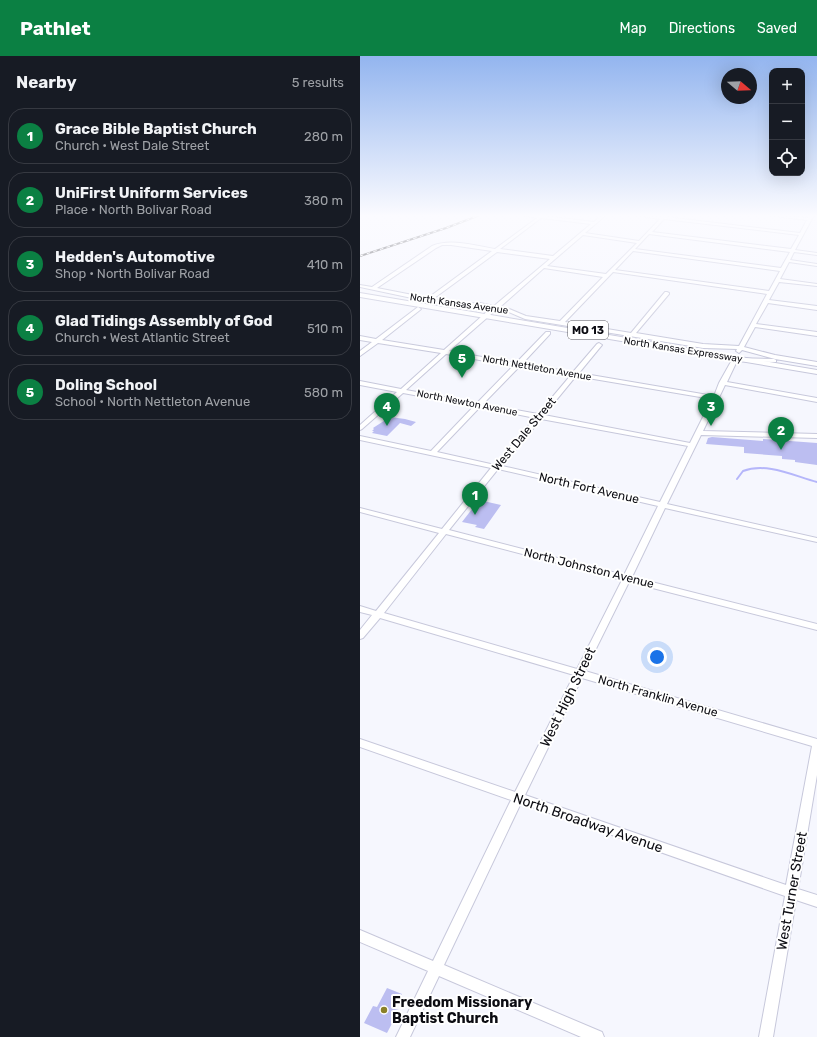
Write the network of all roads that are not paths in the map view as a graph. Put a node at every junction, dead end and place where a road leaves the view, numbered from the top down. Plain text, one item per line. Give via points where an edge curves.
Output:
1 (414, 261) edge
2 (482, 261) edge
3 (551, 261) edge
4 (621, 261) edge
5 (713, 261) edge
6 (788, 261) joint
7 (817, 265) edge
8 (544, 267) junction
9 (612, 270) junction
10 (783, 270) junction
11 (607, 276) junction
12 (778, 280) junction
13 (817, 285) edge
14 (360, 286) edge
15 (372, 289) junction
16 (360, 292) edge
17 (667, 293) dead end
18 (771, 293) junction
19 (360, 295) edge
20 (428, 301) junction
21 (767, 301) junction
22 (496, 307) junction
23 (817, 308) edge
24 (418, 309) dead end
25 (487, 316) junction
26 (561, 323) junction
27 (753, 325) junction
28 (548, 333) dead end
29 (633, 334) junction
30 (817, 334) edge
31 (360, 338) edge
32 (377, 341) junction
33 (599, 345) dead end
34 (741, 348) junction
35 (446, 352) junction
36 (360, 354) edge
37 (736, 357) junction
38 (817, 364) edge
39 (518, 365) junction
40 (817, 368) edge
41 (817, 372) edge
42 (574, 374) junction
43 (360, 383) edge
44 (722, 383) junction
45 (402, 391) junction
46 (715, 398) junction
47 (817, 400) edge
48 (479, 405) junction
49 (539, 416) junction
50 (360, 428) edge
51 (698, 433) junction
52 (817, 436) edge
53 (360, 438) edge
54 (692, 445) junction
55 (433, 453) junction
56 (496, 466) junction
57 (662, 504) junction
58 (360, 510) edge
59 (444, 532) junction
60 (817, 540) edge
61 (627, 578) junction
62 (360, 608) edge
63 (378, 614) junction
64 (817, 627) edge
65 (360, 636) edge
66 (580, 673) junction
67 (360, 743) edge
68 (817, 744) edge
69 (518, 798) junction
70 (791, 892) junction
71 (817, 901) edge
72 (360, 936) edge
73 (436, 969) junction
74 (403, 1037) edge
75 (597, 1037) edge
76 (766, 1037) edge

1 - 15 street
2 - 20 street
3 - 8 street
4 - 9 street
5 - 10 street
6 - 7 street
6 - 10 street, West High Street
8 - 11 street
8 - 22 street
9 - 11 street
9 - 18 street
10 - 12 street, West High Street
11 - 26 street
12 - 13 street
12 - 18 street, West High Street
14 - 15 street, North Kansas Avenue
15 - 20 street, North Kansas Avenue
16 - 25 main road, North Kansas Expressway / MO 13
17 - 29 street
18 - 21 street, West High Street
19 - 25 main road, North Kansas Expressway / MO 13
20 - 22 street, North Kansas Avenue via 459,306
21 - 23 street
21 - 27 street, West High Street
22 - 25 street
22 - 26 street, North Kansas Avenue via 525,317
24 - 32 street
25 - 35 street
25 - 37 main road, North Kansas Expressway / MO 13
25 - 37 main road, North Kansas Expressway / MO 13 via 699,353
26 - 29 street, North Kansas Avenue
27 - 30 street
27 - 34 street, West High Street
28 - 39 street
29 - 34 street, North Kansas Avenue via 703,346
31 - 32 street, North Nettleton Avenue
32 - 35 street, North Nettleton Avenue
32 - 36 street
33 - 42 street, West Dale Street
34 - 37 street, West High Street
34 - 38 street, North Kansas Avenue
35 - 39 street, North Nettleton Avenue
35 - 45 street
37 - 40 main road, North Kansas Expressway / MO 13
37 - 41 main road, North Kansas Expressway / MO 13
37 - 44 street, West High Street
39 - 42 street, North Nettleton Avenue
39 - 48 street
42 - 46 street, North Nettleton Avenue
42 - 49 street, West Dale Street
43 - 45 street, North Newton Avenue
44 - 46 street, West High Street
44 - 47 street
45 - 48 street, North Newton Avenue
45 - 50 street
46 - 51 street, West High Street
48 - 49 street, North Newton Avenue
48 - 55 street
49 - 54 street, North Newton Avenue
49 - 56 street, West Dale Street
51 - 52 street
51 - 54 street, West High Street
53 - 55 street, North Fort Avenue
54 - 57 street, West High Street
55 - 56 street, North Fort Avenue
56 - 57 street, North Fort Avenue
56 - 59 street, West Dale Street
57 - 60 street, North Fort Avenue
57 - 61 street, West High Street
58 - 59 street, North Johnston Avenue
59 - 61 street, North Johnston Avenue
59 - 63 street, West Dale Street
61 - 64 street, North Johnston Avenue
61 - 66 street, West High Street
62 - 63 street, North Franklin Avenue
63 - 65 street, West Dale Street
63 - 66 street, North Franklin Avenue
66 - 68 street, North Franklin Avenue
66 - 69 street, West High Street
67 - 69 street, North Broadway Avenue
68 - 70 street, West Turner Street
69 - 70 street, North Broadway Avenue
69 - 73 street, West High Street
70 - 71 street, North Broadway Avenue
70 - 76 street, West Turner Street
72 - 73 street
73 - 74 street, West High Street
73 - 75 street

